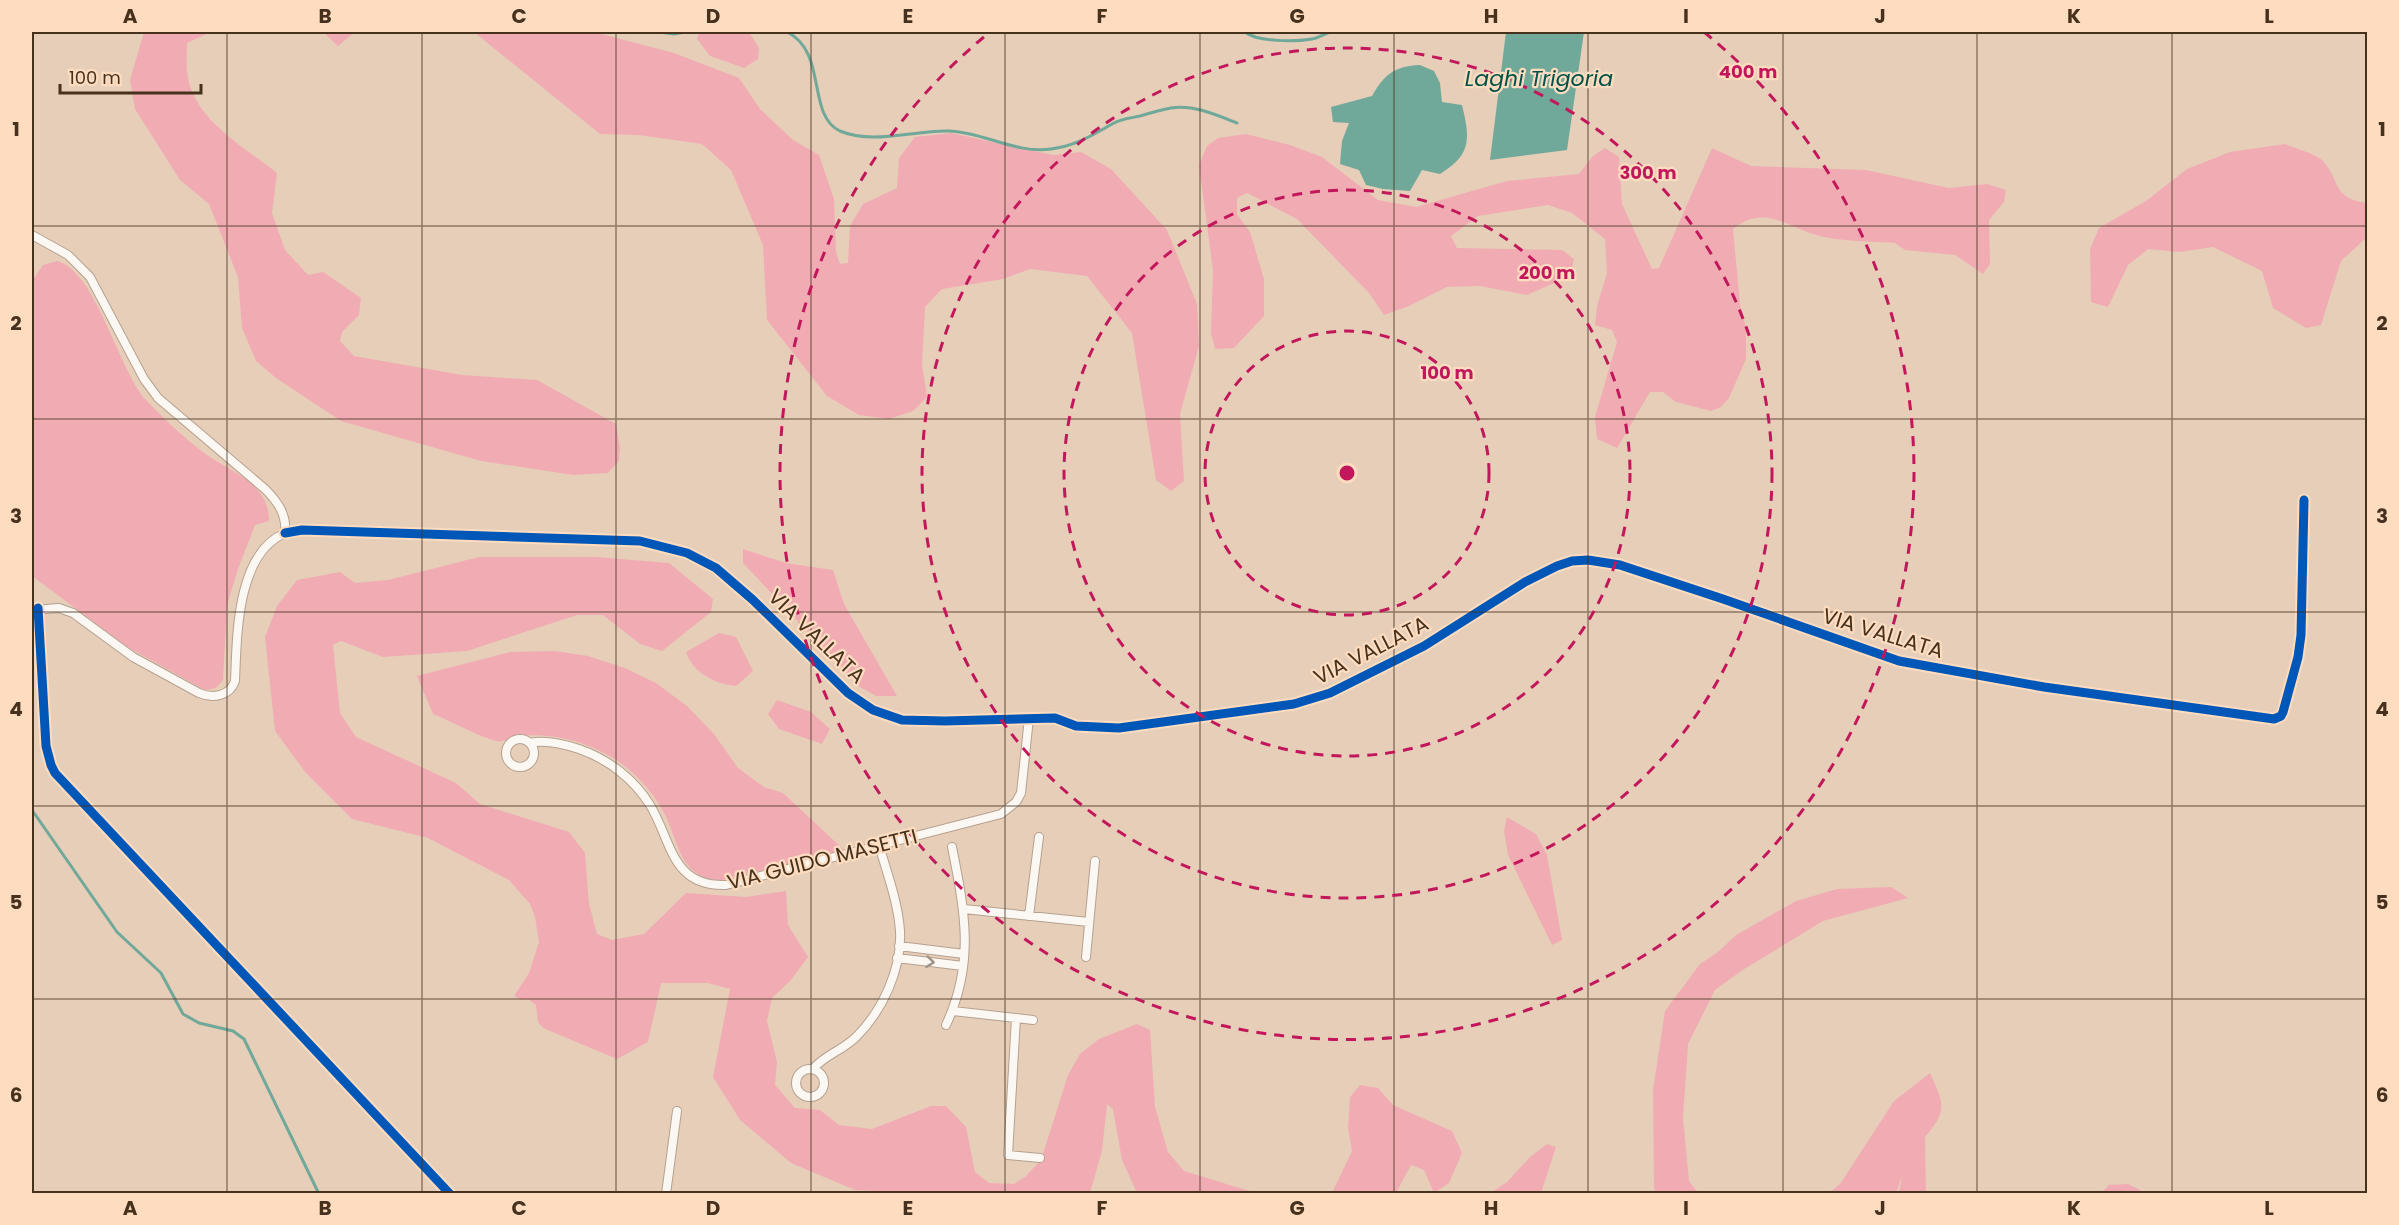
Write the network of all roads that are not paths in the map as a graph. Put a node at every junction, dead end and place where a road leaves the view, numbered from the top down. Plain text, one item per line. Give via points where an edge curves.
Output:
1 (32, 235) edge
2 (2304, 500) dead end
3 (285, 533) junction
4 (35, 609) edge
5 (1029, 718) junction
6 (530, 743) dead end
7 (1039, 837) dead end
8 (879, 845) junction
9 (952, 847) dead end
10 (1095, 861) dead end
11 (964, 909) junction
12 (1029, 916) junction
13 (1089, 922) junction
14 (899, 946) junction
15 (964, 954) junction
16 (1086, 957) dead end
17 (897, 958) junction
18 (963, 966) junction
19 (953, 1011) junction
20 (1016, 1018) junction
21 (1033, 1020) dead end
22 (946, 1025) dead end
23 (813, 1069) dead end
24 (677, 1111) dead end
25 (1040, 1158) dead end
26 (450, 1194) edge
27 (666, 1194) edge

1 - 3 street via 68,255 83,269 153,393 265,489 283,513
2 - 5 street, VIA VALLATA via 2300,646 2284,709 2276,719 2044,687 1899,661 1651,575 1588,560 1557,566 1424,646 1339,689 1304,702 1119,728
3 - 4 street via 265,548 250,576 239,611 234,684 221,695 202,695 133,657 70,611
3 - 5 street, VIA VALLATA via 302,530 640,541 666,546 716,568 848,693 873,710 902,720
4 - 26 street via 46,746 58,777
5 - 8 street, VIA GUIDO MASETTI via 1021,793 1009,809
6 - 8 street, VIA GUIDO MASETTI via 578,749 622,773 649,804 677,863 690,876 705,883 733,884
7 - 12 street
8 - 14 street via 898,919
9 - 11 street
10 - 13 street
11 - 12 street
11 - 15 street
12 - 13 street
13 - 16 street
14 - 15 street
14 - 17 street
15 - 18 street
17 -> 18 street
17 - 23 street via 885,994 865,1028
18 - 19 street
19 - 20 street
19 - 22 street
20 - 21 street
20 - 25 street via 1008,1155
24 - 27 street

